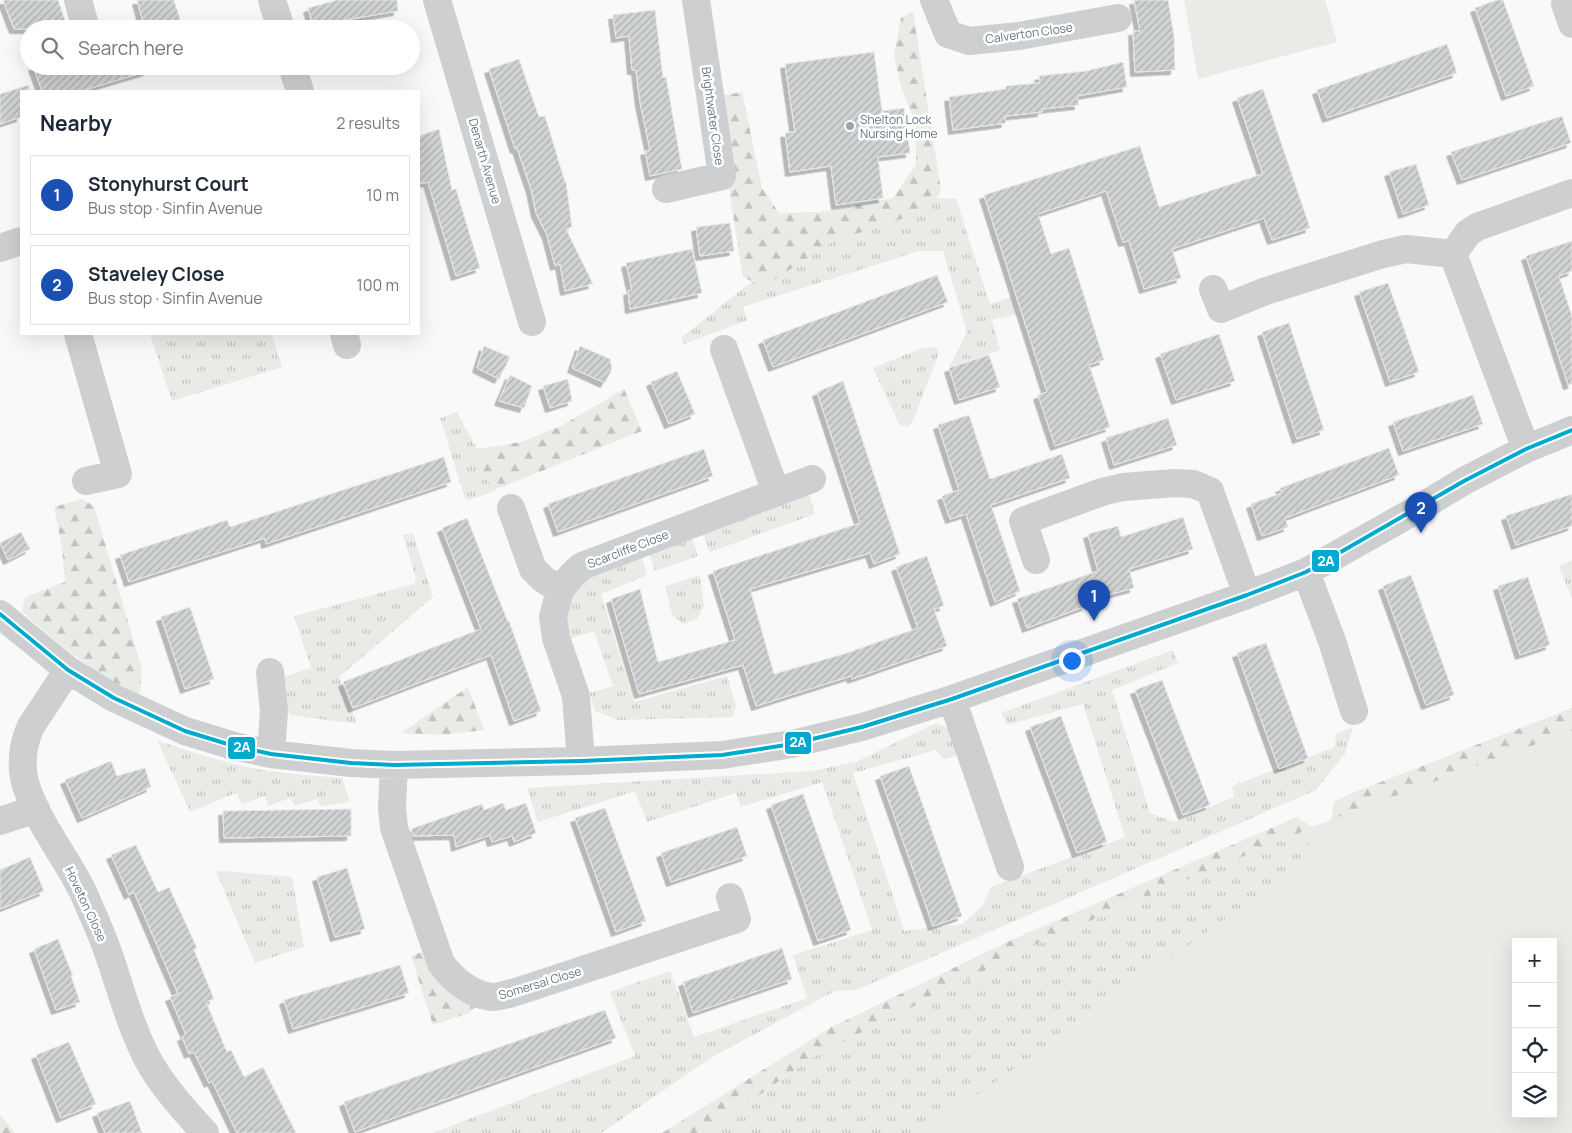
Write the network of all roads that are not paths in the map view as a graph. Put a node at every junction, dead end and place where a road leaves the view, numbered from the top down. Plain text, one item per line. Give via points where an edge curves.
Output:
1 (78, 0) edge
2 (272, 0) edge
3 (437, 0) edge
4 (696, 0) edge
5 (934, 0) edge
6 (1118, 18) dead end
7 (84, 20) edge
8 (278, 20) edge
9 (295, 75) edge
10 (300, 90) edge
11 (666, 189) dead end
12 (1572, 193) edge
13 (20, 241) edge
14 (0, 248) edge
15 (1453, 254) junction
16 (1214, 289) dead end
17 (532, 322) dead end
18 (78, 335) edge
19 (724, 349) dead end
20 (1572, 430) edge
21 (1526, 449) junction
22 (812, 480) dead end
23 (86, 481) dead end
24 (776, 492) junction
25 (511, 508) dead end
26 (1036, 560) dead end
27 (1306, 572) junction
28 (560, 590) junction
29 (1247, 595) junction
30 (0, 614) edge
31 (68, 670) junction
32 (270, 672) dead end
33 (952, 699) junction
34 (1354, 711) dead end
35 (270, 754) junction
36 (581, 761) junction
37 (394, 765) junction
38 (36, 810) junction
39 (0, 821) edge
40 (1010, 867) dead end
41 (730, 897) dead end
42 (205, 1133) edge

1 - 7 street
2 - 8 street
3 - 17 street, Denarth Avenue
4 - 11 street, Brightwater Close via 722,176
5 - 6 street, Calverton Close via 948,34 970,41 1019,36
9 - 10 street
12 - 15 street via 1477,227 1468,233
13 - 14 street
15 - 16 street via 1406,249 1383,254 1221,308
15 - 21 street
18 - 23 street via 118,474
19 - 24 street
20 - 21 street
21 - 27 street
22 - 24 street, Scarcliffe Close
24 - 28 street, Scarcliffe Close via 582,566
25 - 28 street via 530,563 543,579
26 - 29 street via 1023,521 1123,487 1193,484 1210,491
27 - 29 street
27 - 34 street
28 - 36 street, Scarcliffe Close via 553,617 556,638 576,696
29 - 33 street
30 - 31 street
31 - 35 street via 114,698 185,731
31 - 38 street, Hoveton Close via 31,726 24,745 24,776
32 - 35 street via 274,711
33 - 36 street via 829,737 792,744 722,754
33 - 40 street
35 - 37 street
36 - 37 street
37 - 41 street, Somersal Close via 394,828 441,963 455,980 479,993 492,997 519,991 737,918
38 - 39 street
38 - 42 street, Hoveton Close via 96,921 124,1004 147,1057

